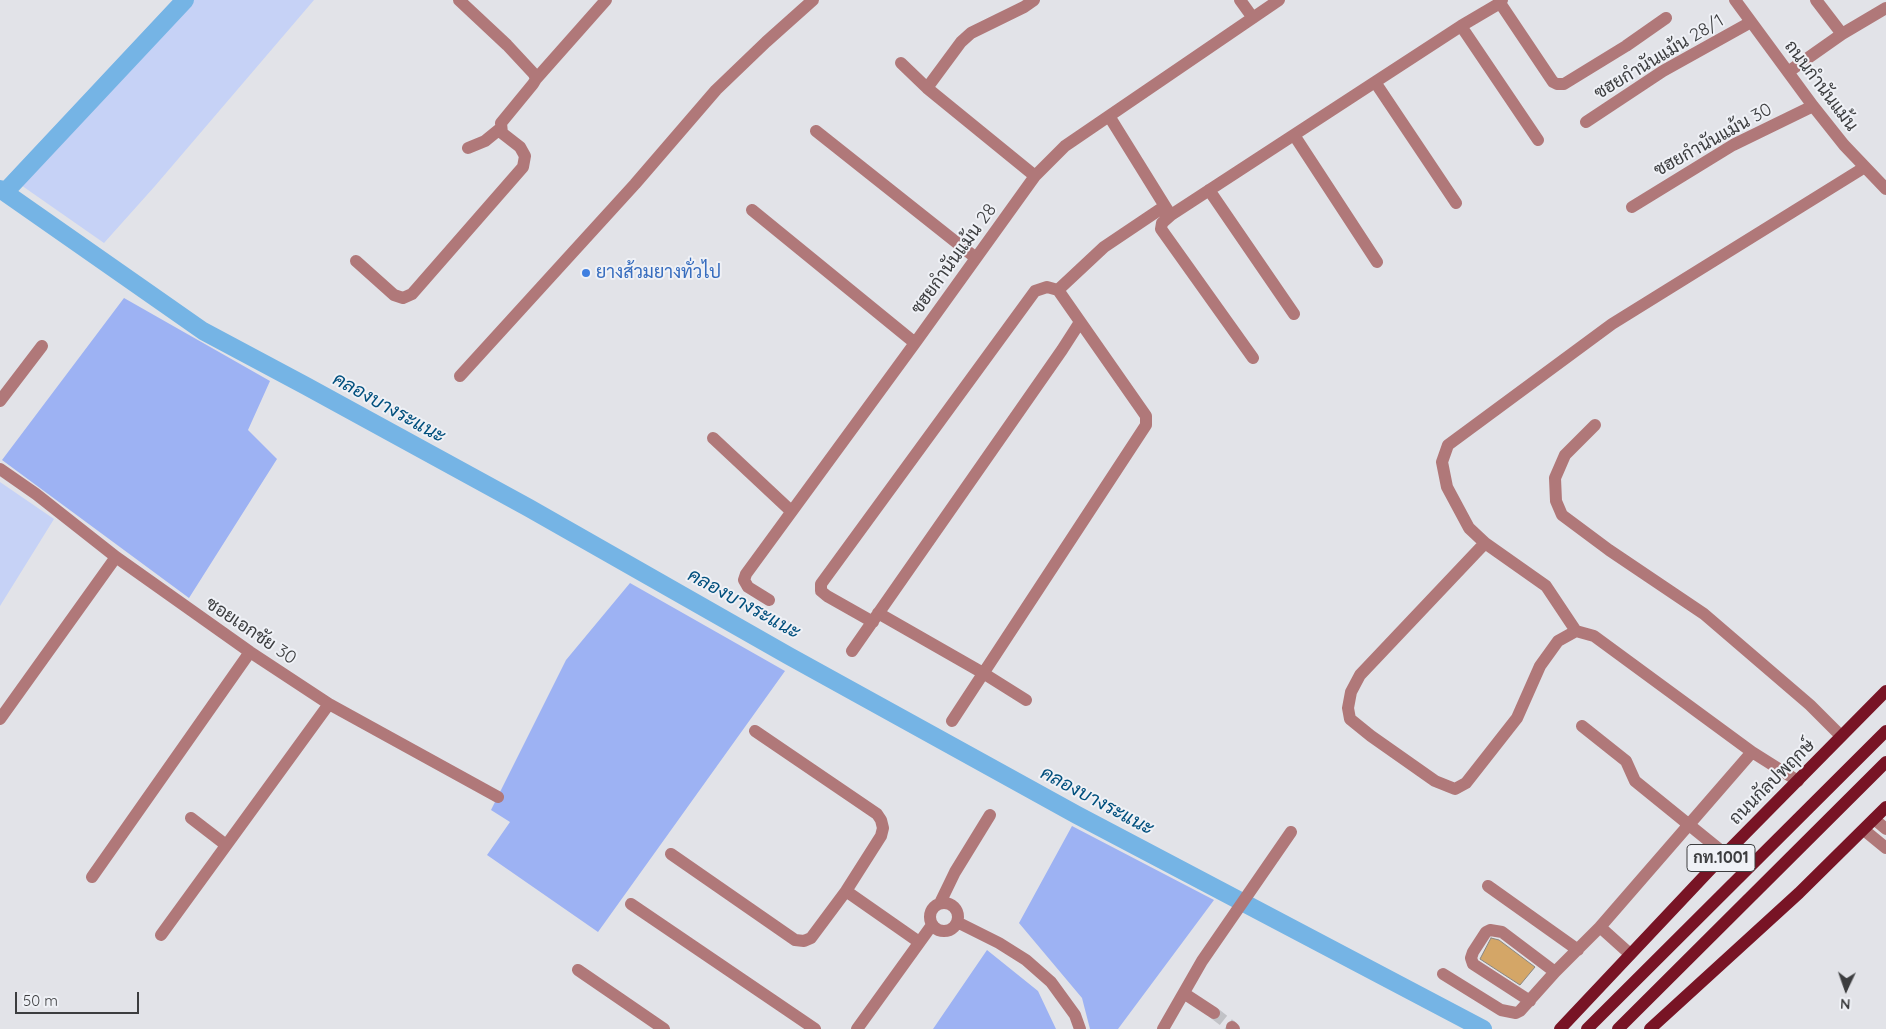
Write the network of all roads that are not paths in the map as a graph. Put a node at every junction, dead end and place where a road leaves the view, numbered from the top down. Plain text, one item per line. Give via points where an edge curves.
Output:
1 (459, 0) edge
2 (606, 0) edge
3 (813, 0) edge
4 (1240, 0) edge
5 (1280, 0) edge
6 (1735, 0) edge
7 (1816, 0) edge
8 (1026, 2) edge
9 (1501, 2) edge
10 (1886, 8) edge
11 (1253, 18) junction
12 (1666, 18) dead end
13 (1750, 22) junction
14 (1461, 26) junction
15 (1842, 34) junction
16 (901, 63) dead end
17 (1788, 72) junction
18 (536, 79) junction
19 (1375, 82) junction
20 (928, 88) junction
21 (1813, 106) junction
22 (1109, 116) junction
23 (1586, 122) dead end
24 (500, 128) junction
25 (816, 131) dead end
26 (1294, 135) junction
27 (1538, 140) dead end
28 (468, 148) dead end
29 (1866, 167) junction
30 (1035, 176) junction
31 (1886, 189) edge
32 (1209, 190) junction
33 (1456, 203) dead end
34 (1632, 207) dead end
35 (752, 210) dead end
36 (1168, 211) junction
37 (976, 258) junction
38 (356, 262) dead end
39 (1377, 262) dead end
40 (1058, 290) junction
41 (1294, 314) dead end
42 (1080, 322) junction
43 (915, 344) junction
44 (42, 346) dead end
45 (1253, 358) dead end
46 (460, 376) dead end
47 (0, 401) edge
48 (1595, 425) dead end
49 (713, 438) dead end
50 (0, 469) edge
51 (791, 510) junction
52 (1485, 543) junction
53 (116, 557) junction
54 (769, 600) dead end
55 (876, 617) junction
56 (1576, 631) junction
57 (852, 651) dead end
58 (250, 652) junction
59 (983, 673) junction
60 (1886, 691) edge
61 (1026, 700) dead end
62 (329, 704) junction
63 (0, 719) edge
64 (952, 721) dead end
65 (1582, 726) dead end
66 (755, 730) dead end
67 (1886, 731) edge
68 (1842, 736) junction
69 (1752, 752) junction
70 (1886, 762) edge
71 (1798, 781) junction
72 (498, 797) dead end
73 (1886, 807) edge
74 (990, 815) dead end
75 (191, 818) dead end
76 (1874, 819) junction
77 (1688, 824) junction
78 (1886, 829) edge
79 (1864, 830) junction
80 (1291, 832) dead end
81 (226, 845) junction
82 (1886, 848) edge
83 (671, 854) dead end
84 (1725, 854) junction
85 (92, 877) dead end
86 (1488, 886) dead end
87 (846, 892) junction
88 (940, 903) junction
89 (631, 904) dead end
90 (957, 922) junction
91 (932, 925) junction
92 (1600, 928) junction
93 (161, 935) dead end
94 (919, 942) junction
95 (1578, 950) junction
96 (1630, 954) junction
97 (578, 970) dead end
98 (1555, 972) junction
99 (1443, 974) dead end
100 (1185, 994) junction
101 (1530, 1001) junction
102 (1214, 1013) tunnel mouth
103 (1166, 1028) edge
104 (664, 1029) edge
105 (815, 1029) edge
106 (857, 1029) edge
107 (1080, 1029) edge
108 (1560, 1029) edge
109 (1587, 1029) edge
110 (1618, 1029) edge
111 (1650, 1029) edge

1 - 18 street via 507,45
2 - 18 street
3 - 46 street via 716,90
4 - 11 street
5 - 11 street, ซฮยกำนันแม้น 28
6 - 13 street, ถนนกำนันแม้น
7 - 15 street
8 - 20 street via 971,33
9 - 12 street via 1557,84 1564,84
9 - 14 street
10 - 15 street
11 - 22 street, ซฮยกำนันแม้น 28
13 - 17 street, ถนนกำนันแม้น
13 - 23 street, ซฮยกำนันแม้น 28/1 via 1663,71
14 - 19 street
14 - 27 street
15 - 17 street
16 - 20 street
17 - 21 street, ถนนกำนันแม้น
18 - 24 street
19 - 26 street
19 - 33 street
20 - 30 street
21 - 29 street, ถนนกำนันแม้น
21 - 34 street, ซฮยกำนันแม้น 30 via 1733,145
22 - 30 street, ซฮยกำนันแม้น 28 via 1065,146
22 - 36 street
24 - 28 street via 486,140
24 - 38 street via 520,147 525,156 523,167 412,294 403,298 394,295
25 - 37 street
26 - 32 street
26 - 39 street
29 - 31 street, ถนนกำนันแม้น
29 - 52 street via 1612,324 1448,445 1442,462 1447,486 1469,528
30 - 37 street, ซฮยกำนันแม้น 28
32 - 36 street
32 - 41 street
35 - 43 street
36 - 40 street via 1104,247
36 - 45 street via 1161,229
37 - 43 street, ซฮยกำนันแม้น 28
40 - 42 street
40 - 55 street via 1047,287 1035,291 821,584 821,591 827,596
42 - 55 street
42 - 59 street via 1146,416 1146,425
43 - 51 street, ซฮยกำนันแม้น 28
44 - 47 street
48 - 68 street via 1564,455 1555,478 1556,501 1562,515 1704,614
49 - 51 street
50 - 53 street, ซอยเอกชัย 30
51 - 54 street, ซฮยกำนันแม้น 28 via 744,580 748,587
52 - 56 street via 1546,586
52 - 56 street via 1360,675 1351,692 1350,719 1434,781 1455,789 1466,783 1517,718 1540,666 1558,641
53 - 58 street, ซอยเอกชัย 30
53 - 63 street
55 - 57 street
55 - 59 street
56 - 69 street via 1594,636
58 - 62 street, ซอยเอกชัย 30
58 - 85 street
59 - 61 street
59 - 64 street
60 - 68 main road, ถนนกัลปพฤกษ์ / กท.1001
62 - 72 street, ซอยเอกชัย 30
62 - 81 street
65 - 77 street via 1626,761 1635,781
66 - 87 street via 877,814 881,820 881,836
67 - 109 main road, กท.1001
68 - 71 main road, ถนนกัลปพฤกษ์ / กท.1001
69 - 71 street
69 - 77 street
70 - 110 main road, กท.1001
71 - 84 main road, ถนนกัลปพฤกษ์ / กท.1001
73 - 76 main road
74 - 88 street
75 - 81 street
76 - 78 street
76 - 79 main road
77 - 84 street
77 - 92 street
79 - 82 street
79 - 111 main road
80 - 100 street via 1202,961
81 - 93 street
83 - 87 street via 795,940 811,938
84 - 96 main road, ถนนกัลปพฤกษ์ / กท.1001
86 - 95 street
87 - 94 street
88 - 90 street via 953,906
88 - 91 street via 930,912
89 - 105 street
90 - 91 street via 947,930 939,930
90 - 107 street via 999,943 1032,965 1051,982
91 - 94 street
92 - 95 street
92 - 96 street
94 - 106 street
95 - 98 street
96 - 108 main road, ถนนกัลปพฤกษ์ / กท.1001
97 - 104 street
98 - 101 street
98 - 101 street via 1502,932 1486,932 1472,952 1473,964
99 - 101 street via 1501,1010 1516,1013
100 - 102 street
100 - 103 street

